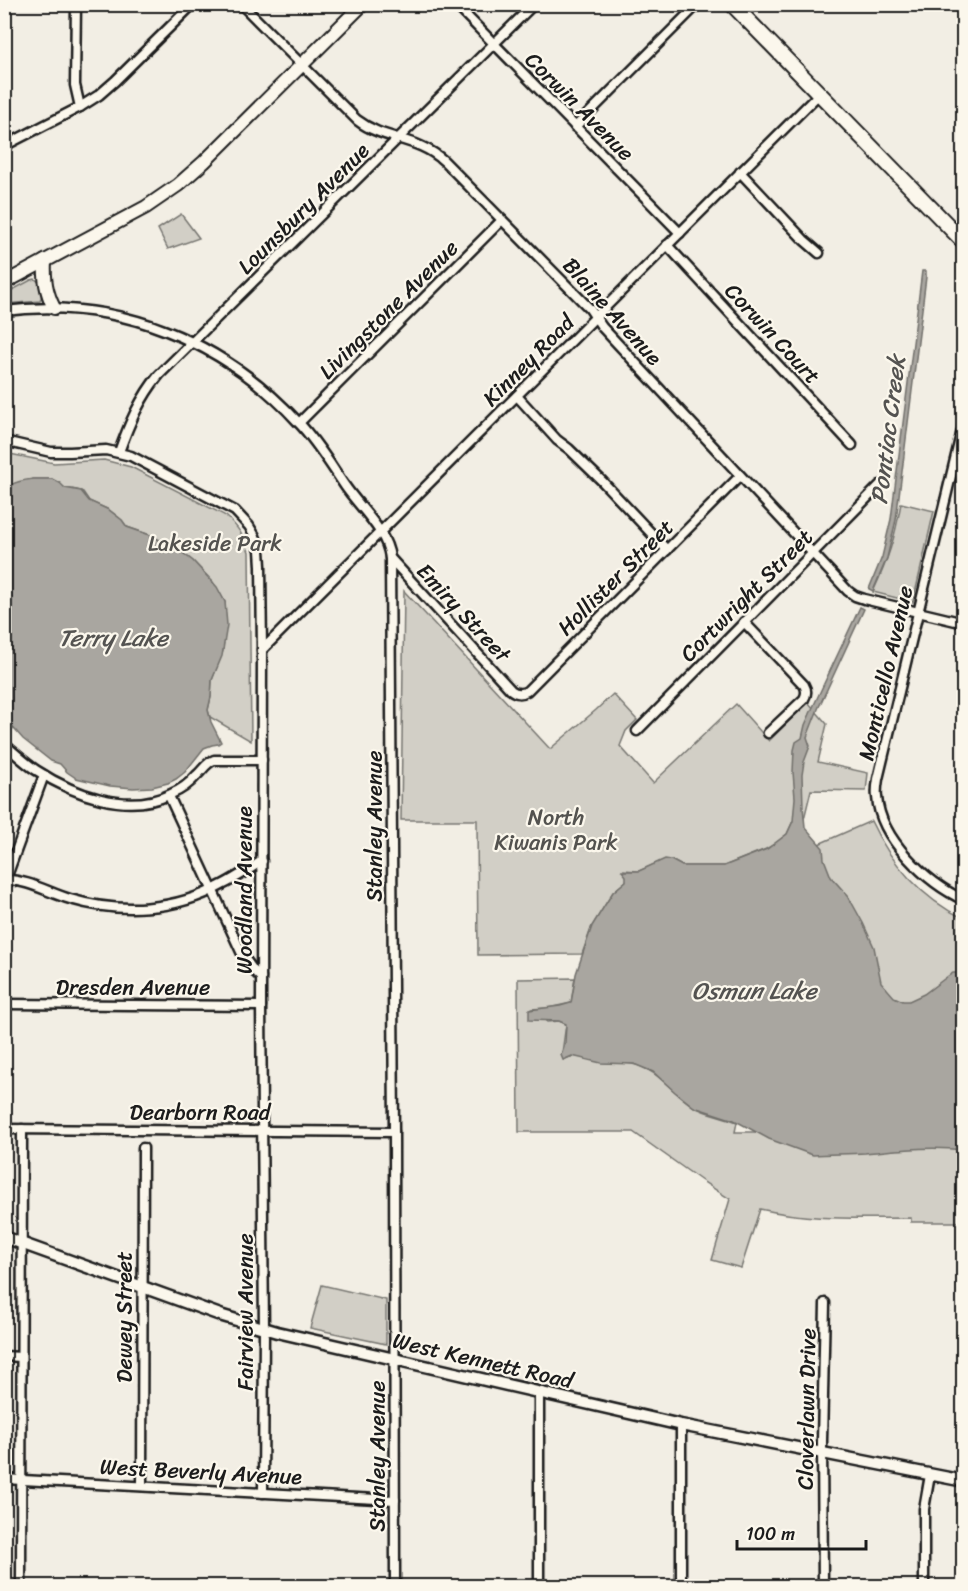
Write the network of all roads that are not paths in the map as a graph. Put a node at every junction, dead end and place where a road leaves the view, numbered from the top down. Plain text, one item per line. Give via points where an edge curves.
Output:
1 (76, 4) edge
2 (193, 4) edge
3 (241, 4) edge
4 (363, 4) edge
5 (454, 4) edge
6 (534, 4) edge
7 (698, 4) edge
8 (732, 4) edge
9 (494, 44) junction
10 (302, 65) junction
11 (819, 94) junction
12 (80, 107) junction
13 (575, 127) junction
14 (399, 138) junction
15 (4, 146) edge
16 (740, 172) junction
17 (502, 220) junction
18 (680, 233) junction
19 (963, 242) edge
20 (667, 245) junction
21 (819, 253) dead end
22 (45, 261) junction
23 (4, 283) edge
24 (54, 308) junction
25 (4, 311) edge
26 (595, 317) junction
27 (192, 342) junction
28 (517, 396) junction
29 (963, 422) edge
30 (299, 423) junction
31 (4, 441) edge
32 (852, 445) dead end
33 (119, 452) junction
34 (740, 476) junction
35 (880, 485) dead end
36 (380, 532) junction
37 (667, 550) junction
38 (813, 554) junction
39 (390, 558) junction
40 (918, 612) junction
41 (744, 622) junction
42 (963, 623) edge
43 (262, 650) junction
44 (511, 690) joint
45 (637, 730) dead end
46 (768, 734) dead end
47 (4, 744) edge
48 (262, 760) junction
49 (44, 775) junction
50 (169, 795) junction
51 (262, 861) junction
52 (5, 881) edge
53 (213, 890) junction
54 (963, 900) edge
55 (261, 978) junction
56 (4, 1004) edge
57 (261, 1006) junction
58 (4, 1129) edge
59 (22, 1129) junction
60 (262, 1130) junction
61 (394, 1131) junction
62 (143, 1148) dead end
63 (4, 1237) edge
64 (22, 1243) junction
65 (142, 1287) junction
66 (825, 1303) dead end
67 (264, 1329) junction
68 (4, 1356) edge
69 (21, 1357) junction
70 (395, 1360) junction
71 (539, 1393) junction
72 (681, 1425) junction
73 (822, 1453) junction
74 (930, 1475) junction
75 (4, 1479) edge
76 (21, 1480) junction
77 (963, 1481) edge
78 (142, 1486) junction
79 (263, 1493) junction
80 (395, 1500) junction
81 (21, 1587) edge
82 (395, 1587) edge
83 (539, 1587) edge
84 (681, 1587) edge
85 (823, 1587) edge
86 (924, 1587) edge

1 - 12 street via 75,85
2 - 12 street via 107,88
3 - 10 street, Blaine Avenue
4 - 10 main road
5 - 9 street, Corwin Avenue
6 - 9 street, Lounsbury Avenue
7 - 13 street
8 - 11 main road
9 - 13 street, Corwin Avenue
9 - 14 street, Lounsbury Avenue
10 - 14 street, Blaine Avenue via 357,120 375,131
10 - 22 main road via 178,185
11 - 16 street, Kinney Road
11 - 19 main road
12 - 15 street
13 - 18 street, Corwin Avenue
14 - 17 street, Blaine Avenue via 440,157
14 - 27 street, Lounsbury Avenue
16 - 18 street, Kinney Road
16 - 21 street
17 - 26 street, Blaine Avenue
17 - 30 street, Livingstone Avenue
18 - 20 street, Kinney Road
20 - 26 street, Kinney Road
20 - 32 street, Corwin Court
22 - 23 main road
22 - 24 main road via 45,287
24 - 25 street, Stanley Avenue
24 - 27 street, Stanley Avenue via 124,318
26 - 28 street, Kinney Road
26 - 34 street, Blaine Avenue
27 - 30 street, Stanley Avenue via 249,377
27 - 33 street, Lounsbury Avenue via 144,395
28 - 36 street, Kinney Road
28 - 37 street
29 - 40 street, Monticello Avenue
30 - 36 street, Stanley Avenue
31 - 33 street, Woodland Avenue via 57,452
33 - 43 street, Woodland Avenue via 227,506 249,526 261,555
34 - 37 street, Hollister Street
34 - 38 street, Blaine Avenue
35 - 38 street, Cortwright Street
36 - 39 street, Stanley Avenue
36 - 43 street, Kinney Road
37 - 44 street, Hollister Street via 527,691
38 - 40 street, Blaine Avenue via 855,596
38 - 41 street, Cortwright Street
39 - 44 street, Emiry Street
39 - 61 street, Stanley Avenue
40 - 42 street, Blaine Avenue
40 - 54 street, Monticello Avenue via 878,779 877,799 884,822 912,863
41 - 45 street, Cortwright Street
41 - 46 street via 807,692
43 - 48 street, Woodland Avenue
47 - 49 street
48 - 50 street via 214,760
48 - 51 street, Woodland Avenue
49 - 50 street via 83,793 116,802 140,803
49 - 52 street
50 - 53 street
51 - 53 street
51 - 55 street, Woodland Avenue
52 - 53 street via 16,879 86,903 125,909 170,905
53 - 55 street via 243,956
55 - 57 street, Woodland Avenue
56 - 57 street, Dresden Avenue
57 - 60 street, Woodland Avenue
58 - 59 street, Dearborn Road
59 - 60 street, Dearborn Road
59 - 64 street
60 - 61 street, Dearborn Road
60 - 67 street, Fairview Avenue
61 - 70 street, Stanley Avenue
62 - 65 street, Dewey Street
63 - 64 street, West Kennett Road
64 - 65 street, West Kennett Road
64 - 69 street
65 - 67 street, West Kennett Road
65 - 78 street, Dewey Street
66 - 73 street, Cloverlawn Drive
67 - 70 street, West Kennett Road
67 - 79 street, Fairview Avenue
68 - 69 street
69 - 76 street
70 - 71 street, West Kennett Road
70 - 80 street, Stanley Avenue
71 - 72 street, West Kennett Road
71 - 83 street
72 - 73 street, West Kennett Road
72 - 84 street
73 - 74 street, West Kennett Road
73 - 85 street, Cloverlawn Drive
74 - 77 street, West Kennett Road
74 - 86 street via 924,1509
75 - 76 street, West Beverly Avenue
76 - 78 street, West Beverly Avenue
76 - 81 street
78 - 79 street, West Beverly Avenue
79 - 80 street, West Beverly Avenue
80 - 82 street, Stanley Avenue

